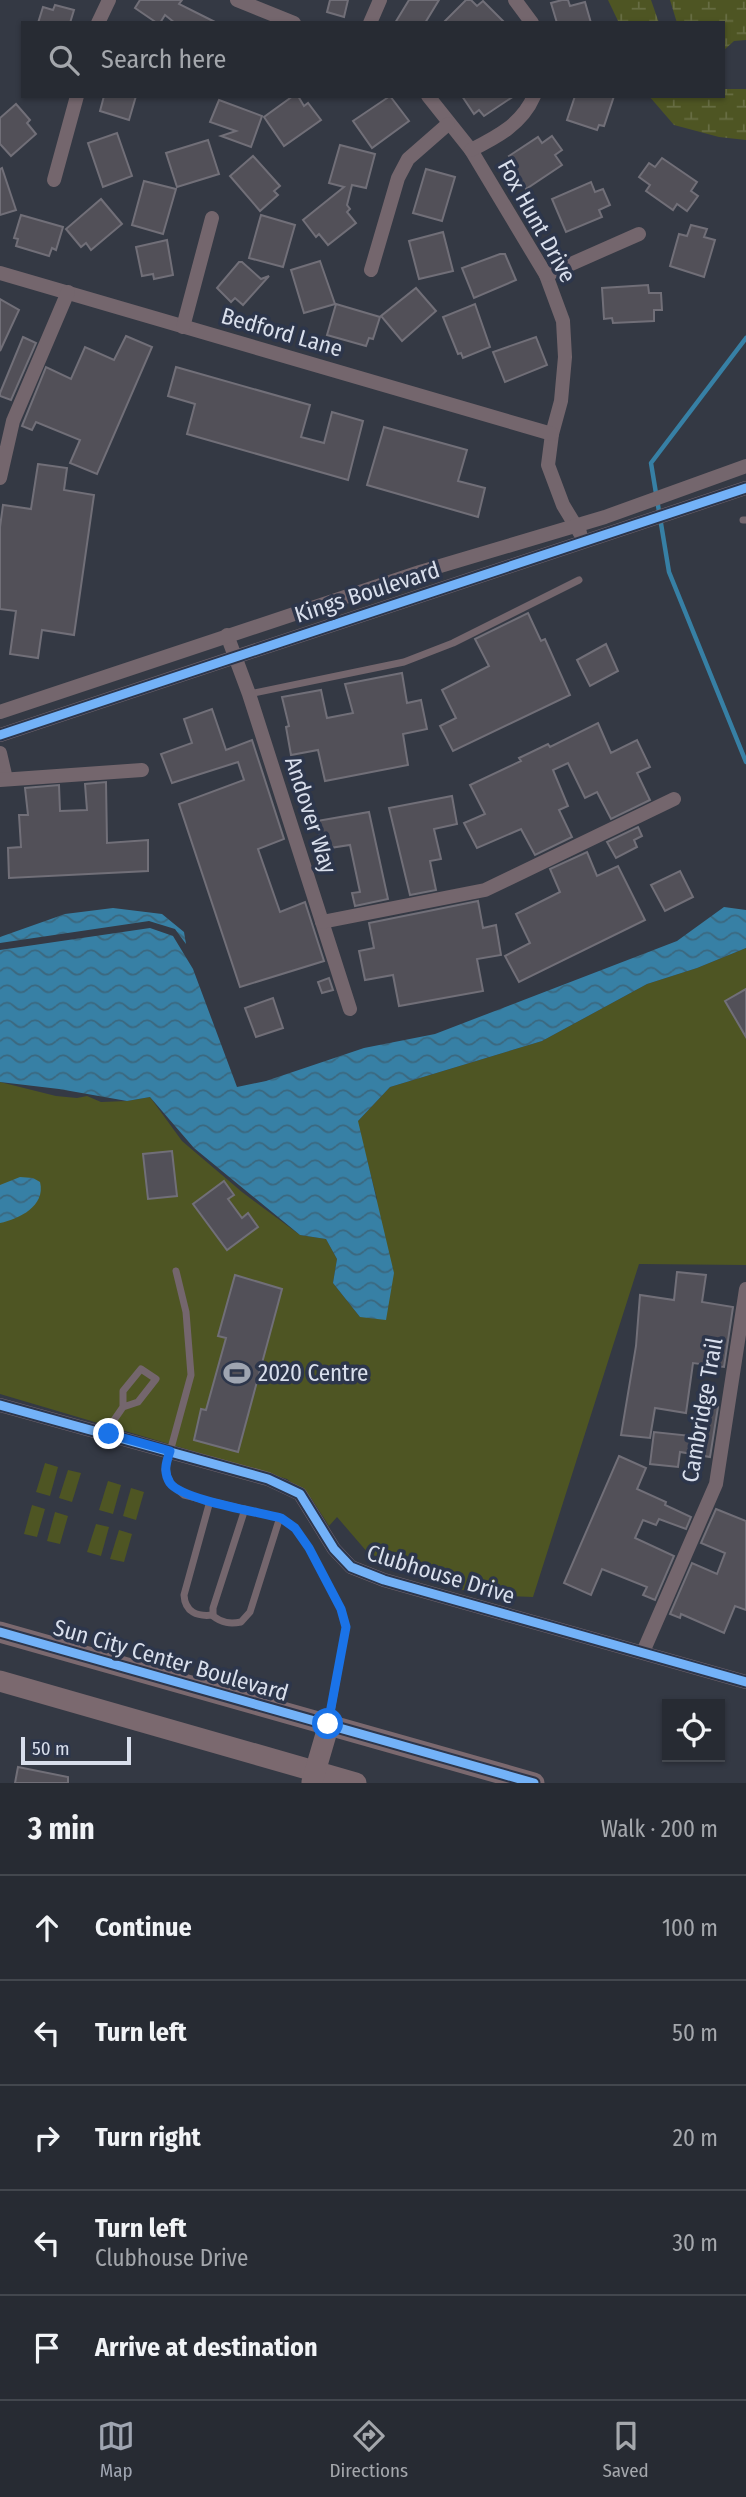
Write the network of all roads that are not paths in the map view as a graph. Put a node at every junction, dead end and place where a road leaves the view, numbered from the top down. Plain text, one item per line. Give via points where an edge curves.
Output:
1 (109, 0) edge
2 (237, 0) edge
3 (380, 0) edge
4 (514, 0) edge
5 (271, 19) edge
6 (99, 21) edge
7 (371, 21) edge
8 (530, 21) edge
9 (76, 98) edge
10 (429, 98) edge
11 (533, 98) edge
12 (448, 124) junction
13 (471, 150) junction
14 (54, 180) dead end
15 (212, 218) dead end
16 (639, 234) dead end
17 (371, 270) dead end
18 (0, 273) edge
19 (546, 275) junction
20 (68, 292) junction
21 (183, 327) junction
22 (552, 434) junction
23 (746, 466) edge
24 (0, 478) edge
25 (746, 488) edge
26 (575, 525) junction
27 (585, 541) junction
28 (579, 580) dead end
29 (227, 635) junction
30 (235, 656) junction
31 (248, 694) junction
32 (0, 712) edge
33 (0, 735) edge
34 (0, 752) edge
35 (142, 770) dead end
36 (3, 779) edge
37 (674, 799) dead end
38 (322, 922) junction
39 (349, 1009) dead end
40 (176, 1271) dead end
41 (746, 1289) edge
42 (0, 1405) edge
43 (123, 1407) junction
44 (105, 1433) junction
45 (170, 1451) junction
46 (211, 1501) junction
47 (245, 1509) junction
48 (280, 1517) junction
49 (213, 1615) junction
50 (0, 1632) edge
51 (643, 1653) junction
52 (0, 1681) edge
53 (746, 1682) edge
54 (328, 1724) junction
55 (313, 1777) edge
56 (356, 1783) edge
57 (534, 1783) edge

1 - 6 street
2 - 5 street
3 - 7 street
4 - 8 street
9 - 14 street
10 - 12 street, Fox Hunt Drive
11 - 13 street via 528,111 501,135
12 - 13 street, Fox Hunt Drive
12 - 17 street via 403,168
13 - 19 street, Fox Hunt Drive
15 - 21 street
16 - 19 street
18 - 20 street, Bedford Lane
19 - 22 street, Fox Hunt Drive via 563,321 565,357
20 - 21 street, Bedford Lane
20 - 24 street via 13,421
21 - 22 street, Bedford Lane
22 - 26 street, Fox Hunt Drive via 548,466
23 - 26 street, Kings Boulevard
25 - 27 street, Kings Boulevard
26 - 27 street, Fox Hunt Drive
26 - 29 street, Kings Boulevard
27 - 30 street, Kings Boulevard
28 - 31 lane via 453,643 404,662
29 - 30 street, Andover Way
29 - 32 street, Kings Boulevard
30 - 31 street, Andover Way
30 - 33 street, Kings Boulevard
31 - 38 street, Andover Way
34 - 36 street
35 - 36 street
37 - 38 street via 485,890
38 - 39 street, Andover Way
40 - 45 lane via 191,1366
41 - 51 street, Cambridge Trail via 716,1484
42 - 44 street, Clubhouse Drive
43 - 43 lane via 138,1402 156,1379 141,1369 123,1391
43 - 44 lane
44 - 45 street, Clubhouse Drive
45 - 46 lane via 165,1470 171,1484 184,1494
45 - 51 street, Clubhouse Drive via 268,1479 300,1494 334,1549 351,1567
46 - 47 lane
46 - 49 lane via 184,1595 190,1612
47 - 48 lane
47 - 49 lane
48 - 49 lane via 250,1612 232,1624
48 - 54 lane via 309,1548 346,1627
50 - 54 main road, Sun City Center Boulevard
51 - 53 street, Clubhouse Drive
52 - 55 main road
54 - 55 main road
54 - 57 main road, Sun City Center Boulevard
55 - 56 main road

